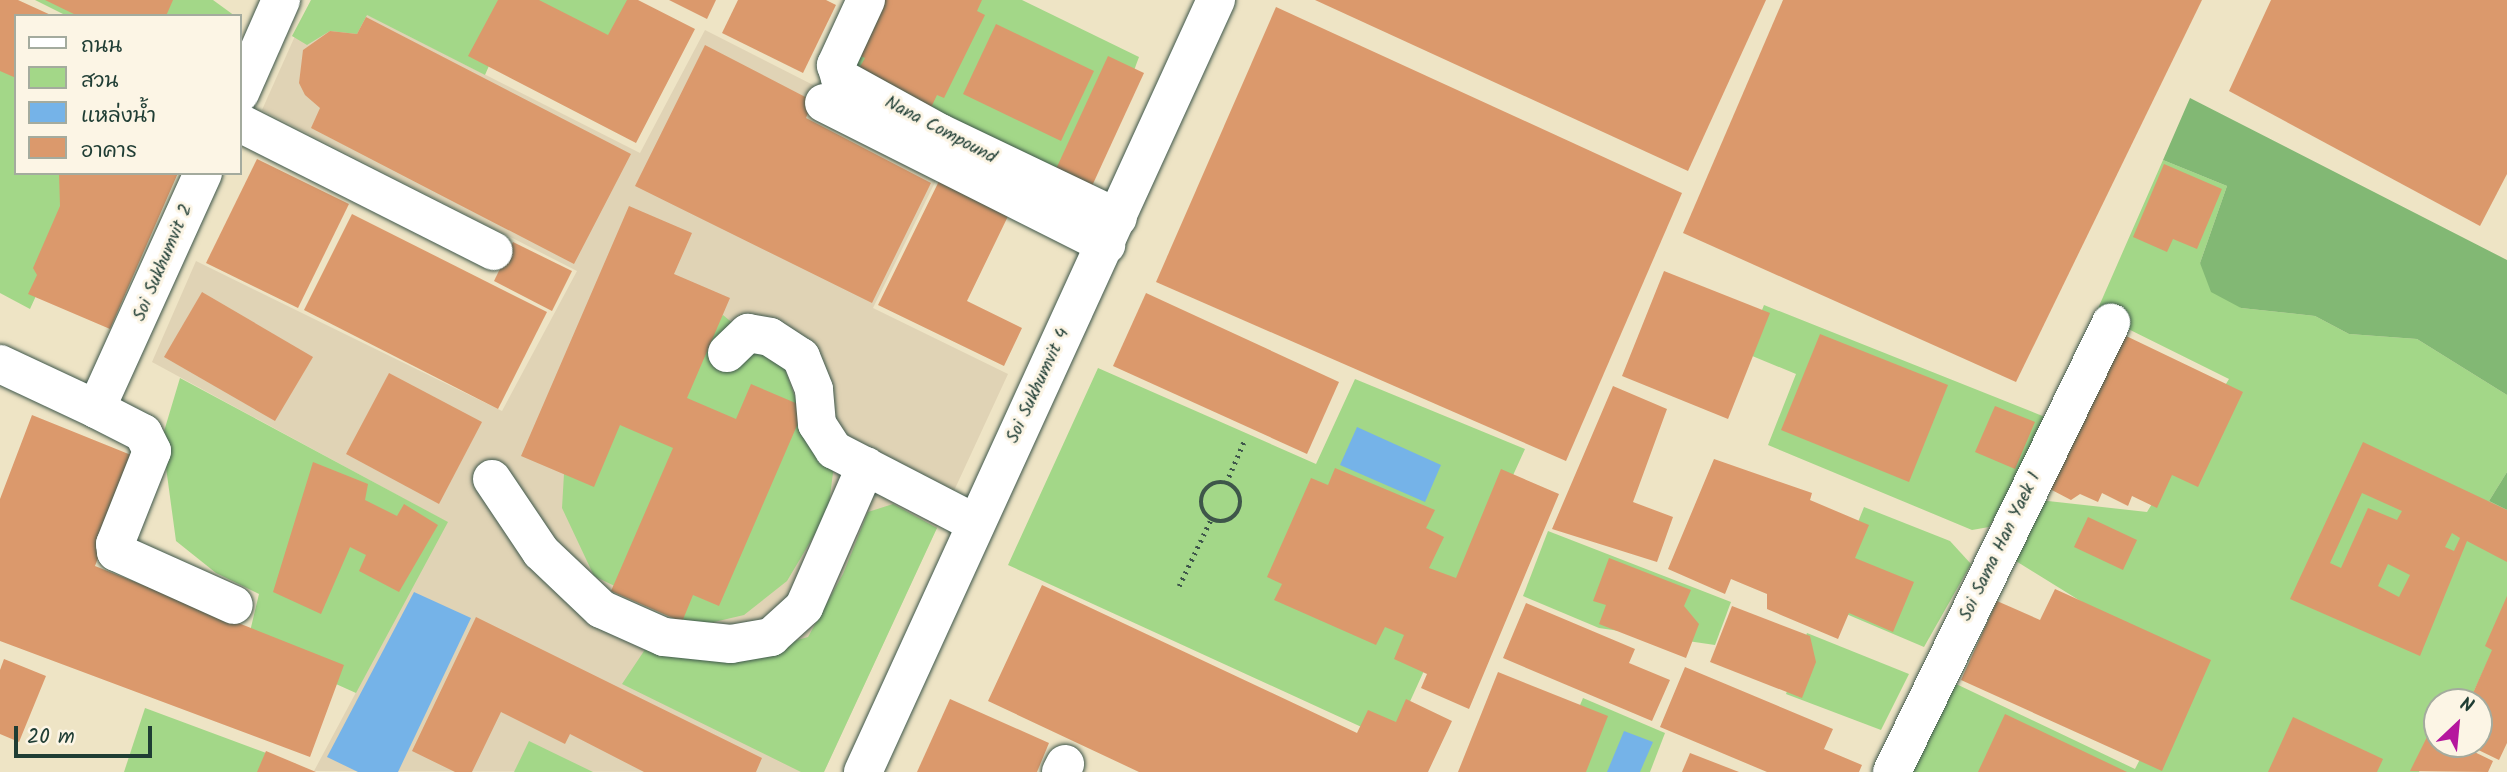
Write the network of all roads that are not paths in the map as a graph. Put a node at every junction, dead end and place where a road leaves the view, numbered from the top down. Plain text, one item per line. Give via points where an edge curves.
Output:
1 (281, 0) edge
2 (866, 0) edge
3 (1216, 0) edge
4 (242, 88) edge
5 (824, 103) dead end
6 (242, 124) edge
7 (203, 175) edge
8 (1112, 231) junction
9 (493, 251) dead end
10 (2111, 323) dead end
11 (727, 353) dead end
12 (0, 365) edge
13 (96, 409) junction
14 (866, 466) junction
15 (492, 479) dead end
16 (975, 523) junction
17 (234, 605) dead end
18 (863, 772) edge
19 (1892, 772) edge

1 - 4 street
2 - 8 street, Nana Compound via 836,65 840,78
3 - 8 street, Soi Sukhumvit 4
5 - 8 street
6 - 9 street
7 - 13 street, Soi Sukhumvit 2 via 126,352
8 - 16 street, Soi Sukhumvit 4
10 - 19 street, Soi Sama Han Yaek 1
11 - 14 street via 748,333 770,337 801,357 814,390 817,424 834,450
12 - 13 street
13 - 17 street via 143,433 152,452 115,544 116,552
14 - 15 street via 804,607 771,636 731,644 664,636 601,609 541,552
14 - 16 street
16 - 18 street, Soi Sukhumvit 4

